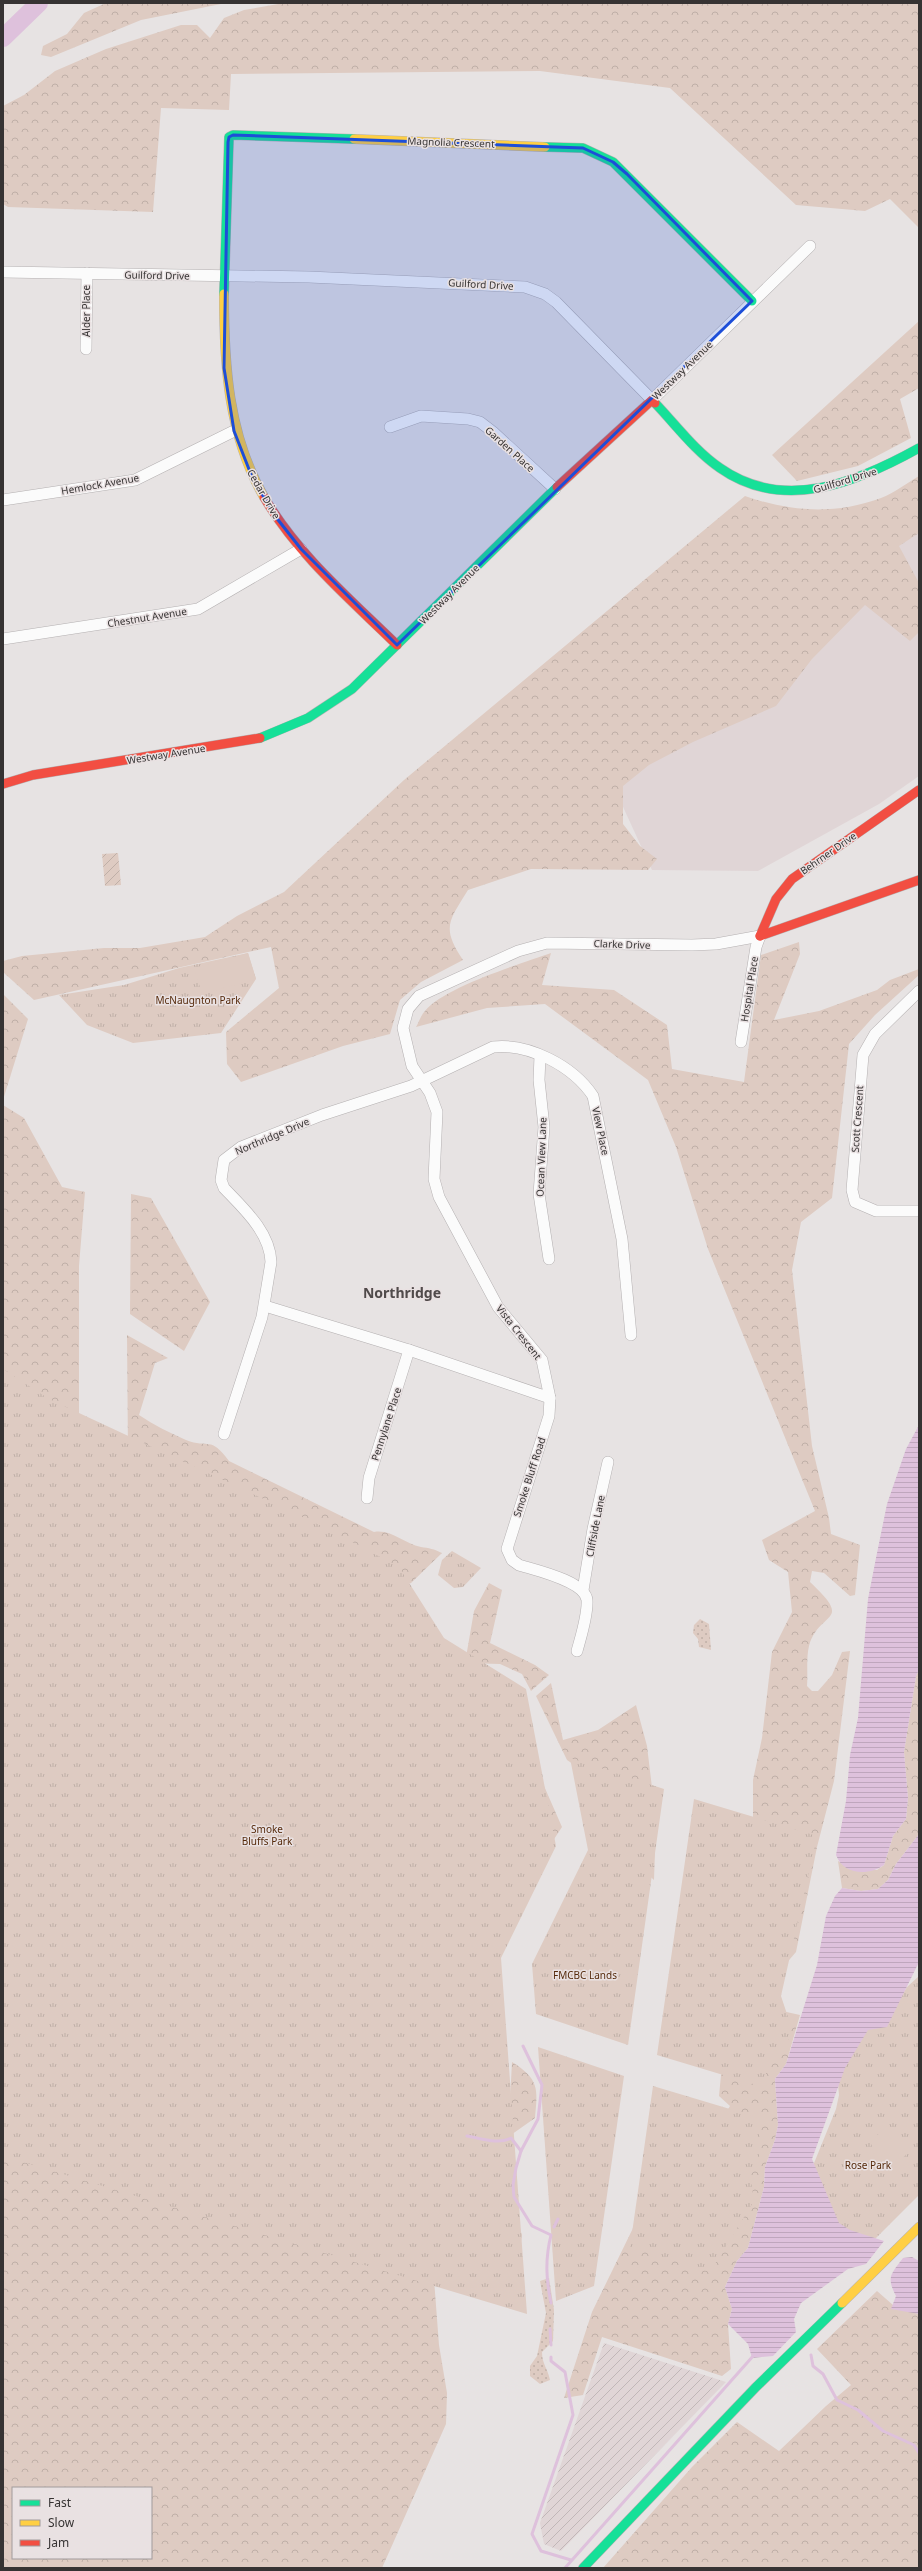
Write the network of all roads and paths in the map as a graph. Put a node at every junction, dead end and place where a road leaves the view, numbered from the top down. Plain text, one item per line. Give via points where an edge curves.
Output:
1 (810, 246) dead end
2 (3, 272) edge
3 (86, 273) junction
4 (225, 275) junction
5 (752, 301) junction
6 (86, 349) dead end
7 (652, 400) junction
8 (390, 427) dead end
9 (234, 431) junction
10 (919, 448) edge
11 (555, 489) junction
12 (3, 500) edge
13 (301, 549) junction
14 (3, 639) edge
15 (397, 645) junction
16 (3, 784) edge
17 (919, 790) edge
18 (919, 880) edge
19 (760, 936) junction
20 (919, 991) edge
21 (741, 1042) dead end
22 (540, 1056) junction
23 (422, 1081) junction
24 (919, 1211) edge
25 (549, 1259) dead end
26 (265, 1306) junction
27 (631, 1335) dead end
28 (409, 1350) junction
29 (550, 1398) junction
30 (224, 1434) dead end
31 (608, 1462) dead end
32 (367, 1498) dead end
33 (583, 1590) junction
34 (578, 1651) dead end
35 (919, 2227) edge
36 (583, 2568) edge

1 - 5 street, Westway Avenue
2 - 3 street, Guilford Drive
3 - 4 street, Guilford Drive
3 - 6 street, Alder Place
4 - 5 street, Magnolia Crescent via 228,142 229,137 233,135 564,146 583,148 613,162
4 - 7 street, Guilford Drive via 525,287 545,294 556,302
4 - 9 street, Cedar Drive via 224,368
5 - 7 street, Westway Avenue
7 - 10 street, Guilford Drive via 721,468 767,489 791,492 826,488 872,473
7 - 11 street, Westway Avenue
8 - 11 street, Garden Place via 421,416 480,422
9 - 12 street, Hemlock Avenue via 135,480
9 - 13 street, Cedar Drive via 252,477 275,516
11 - 15 street, Westway Avenue
13 - 14 street, Chestnut Avenue via 198,608
13 - 15 street, Cedar Drive
15 - 16 street, Westway Avenue via 333,704 279,733 228,745 33,775
17 - 19 street, Behrner Drive via 792,879 776,899
18 - 19 street, Clarke Drive
19 - 21 street, Hospital Place
19 - 23 street, Clarke Drive via 716,944 692,945 547,943 518,951 443,984 414,1001 405,1017 403,1028 408,1055
20 - 24 street, Scott Crescent via 875,1034 863,1055 852,1190 855,1202 876,1211
22 - 23 street, View Place via 503,1046 493,1048
22 - 25 street, Ocean View Lane via 539,1080 544,1127 539,1194
22 - 27 street, View Place via 558,1065 581,1082 596,1104 622,1239
23 - 26 street, Northridge Drive via 283,1130 241,1147 224,1160 224,1188 249,1214 263,1234 271,1254
23 - 29 street, Vista Crescent via 437,1112 434,1179 439,1197 498,1307 542,1360
26 - 28 street
26 - 30 street, Northridge Drive
28 - 29 street
28 - 32 street, Pennylane Place via 369,1478
29 - 33 street, Smoke Bluff Road via 549,1416 508,1541 508,1555 519,1565 571,1582
31 - 33 street, Cliffside Lane
33 - 34 street, Cliffside Lane via 587,1600
35 - 36 street via 756,2387

